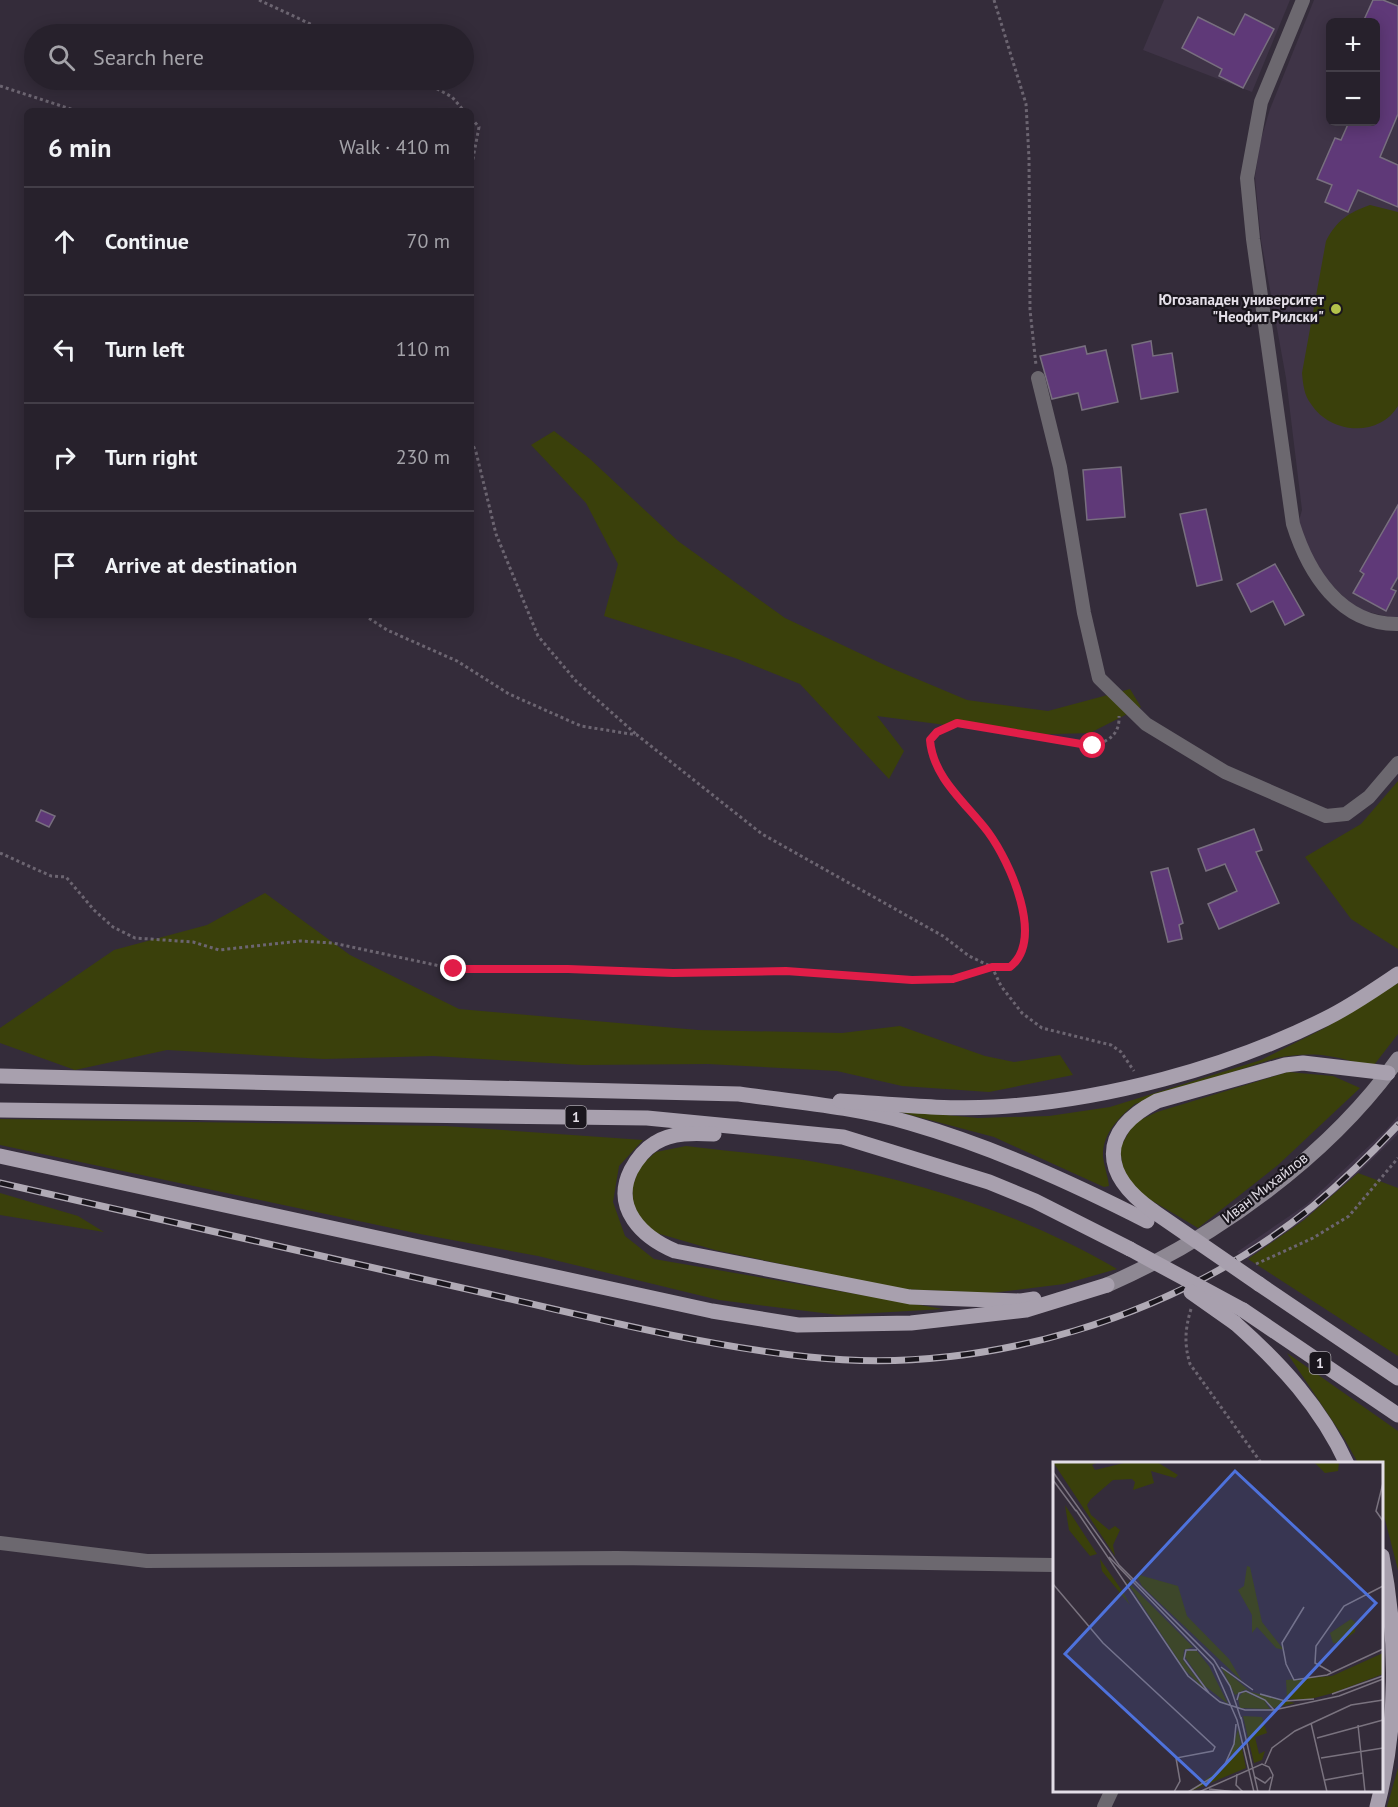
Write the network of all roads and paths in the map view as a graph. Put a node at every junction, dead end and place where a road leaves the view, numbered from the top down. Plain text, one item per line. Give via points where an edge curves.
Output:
1 (259, 0) edge
2 (994, 0) edge
3 (1303, 0) edge
4 (311, 24) edge
5 (0, 86) edge
6 (439, 90) edge
7 (68, 108) edge
8 (461, 108) edge
9 (474, 121) edge
10 (474, 153) edge
11 (1038, 378) joint
12 (474, 448) edge
13 (369, 618) edge
14 (1398, 624) edge
15 (1118, 712) dead end
16 (638, 735) junction
17 (1398, 763) edge
18 (0, 853) edge
19 (992, 967) junction
20 (1398, 974) edge
21 (1398, 1059) edge
22 (1388, 1073) junction
23 (0, 1076) edge
24 (1138, 1086) junction
25 (739, 1094) junction
26 (0, 1110) edge
27 (843, 1137) junction
28 (0, 1156) edge
29 (1150, 1216) junction
30 (1107, 1285) junction
31 (1239, 1317) junction
32 (1398, 1378) edge
33 (1398, 1415) edge
34 (1346, 1462) edge
35 (0, 1543) edge
36 (1383, 1562) edge
37 (1053, 1565) edge
38 (1383, 1780) edge
39 (1112, 1792) edge
40 (1380, 1792) edge
41 (1104, 1807) edge
42 (1377, 1807) edge

1 - 4 path
2 - 11 path via 1026,104 1030,310
3 - 14 street via 1261,102 1247,178 1293,524 1312,570 1336,600 1370,620
5 - 7 path
6 - 8 path
9 - 10 path via 479,127
11 - 17 street via 1060,467 1084,614 1099,678 1146,724 1225,772 1326,816 1346,814 1369,797
12 - 16 path via 496,534 538,636 576,681
13 - 16 path via 457,661 509,694 581,726
15 - 19 path via 1115,734 1107,742 1093,746 957,723 937,732 930,740 939,772 999,849 1024,915 1026,938 1018,960 1010,967
16 - 19 path via 762,834
18 - 19 path via 51,876 66,877 113,927 135,938 193,942 219,950 300,941 333,943 454,969 786,971 912,980 953,979
19 - 24 path via 1022,1013 1042,1028 1111,1045 1133,1069
20 - 24 main road via 1290,1036
21 - 22 main road, Иван Михайлов
22 - 29 main road via 1319,1063 1285,1065 1156,1101 1142,1109 1120,1130 1114,1157 1122,1185
22 - 30 main road, Иван Михайлов via 1332,1134 1269,1188 1199,1238
23 - 25 main road, 1
24 - 25 main road via 1045,1104 962,1108
25 - 29 main road, 1 via 908,1122 1032,1165
26 - 27 main road, 1 via 648,1118
27 - 30 main road via 699,1133 663,1139 645,1152 629,1175 625,1201 628,1213 646,1234 675,1251 910,1298 1021,1301
27 - 31 main road, 1, bridge via 990,1182 1035,1201 1130,1249
28 - 30 main road via 690,1306 798,1325 911,1323 995,1316
29 - 32 main road, 1, bridge
31 - 33 main road, 1
31 - 34 main road via 1325,1421
35 - 37 street via 147,1561 617,1558
36 - 38 main road via 1394,1624 1397,1697
39 - 41 street
40 - 42 main road

